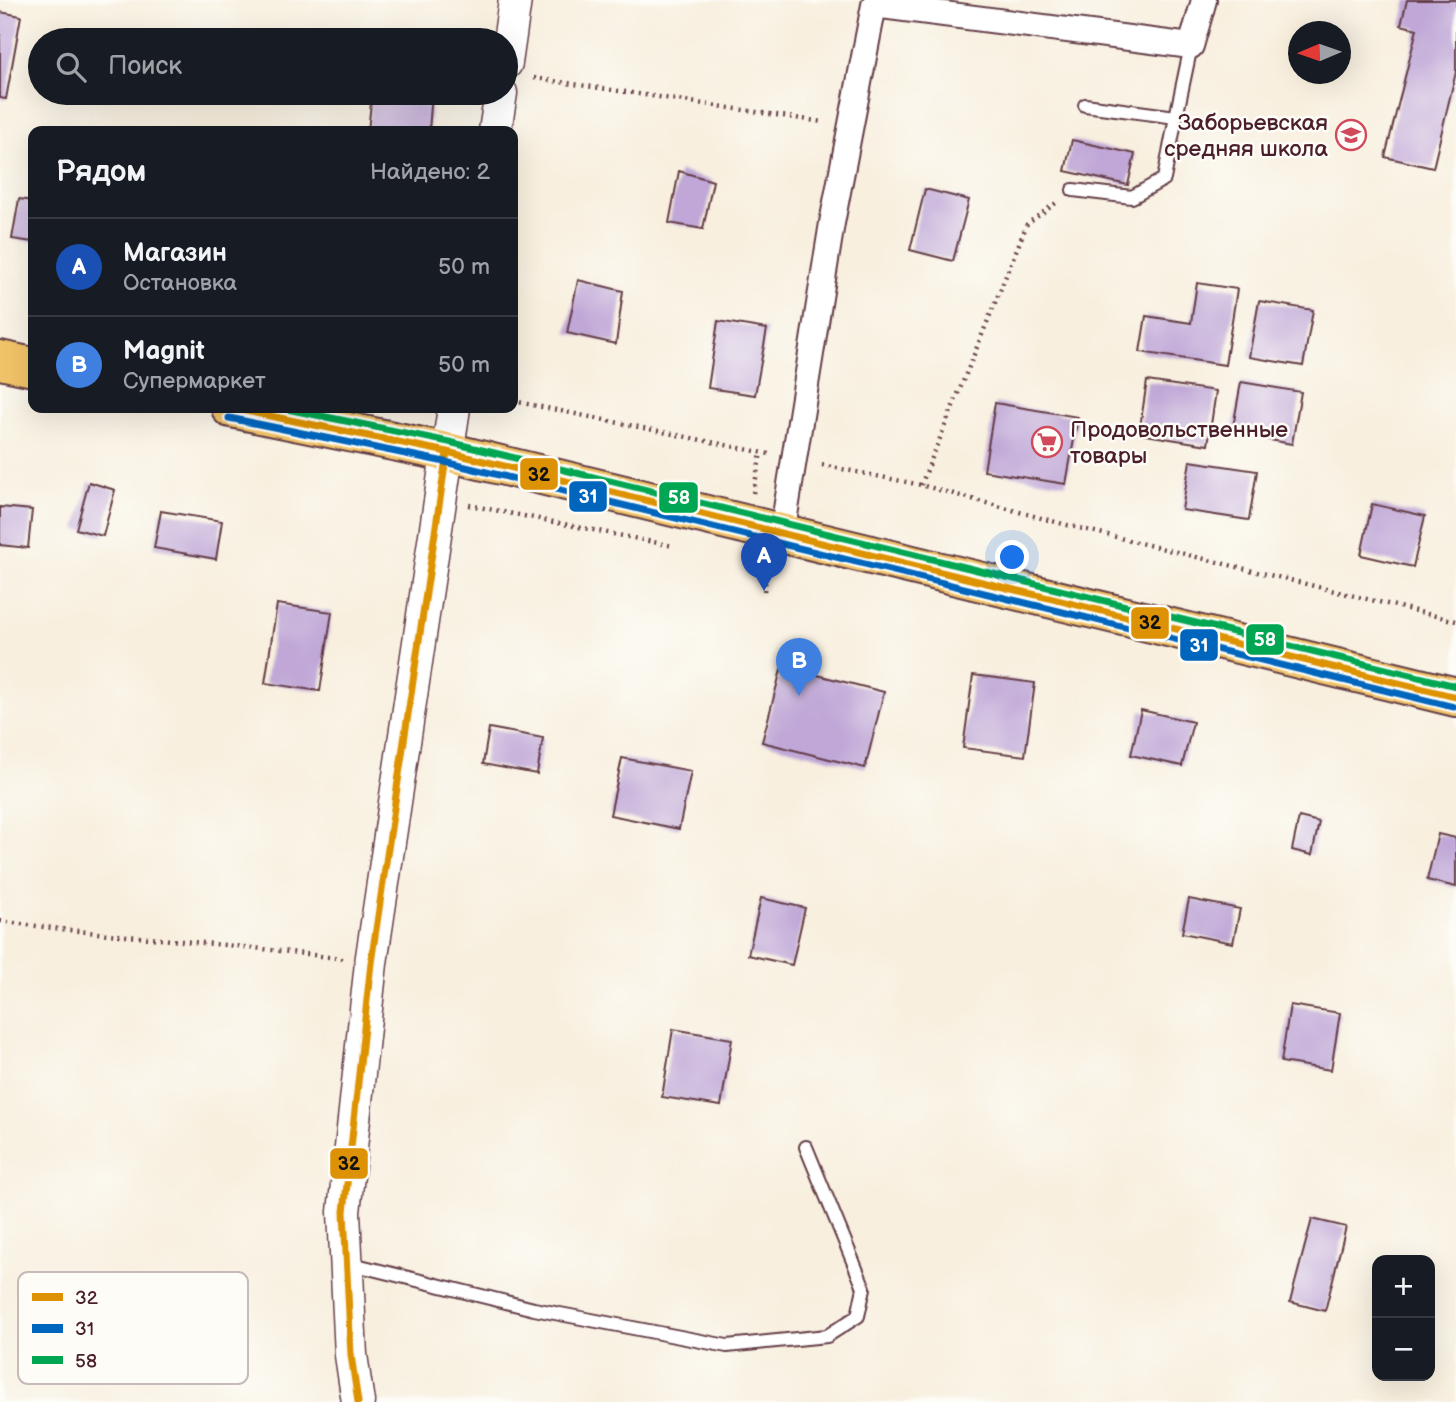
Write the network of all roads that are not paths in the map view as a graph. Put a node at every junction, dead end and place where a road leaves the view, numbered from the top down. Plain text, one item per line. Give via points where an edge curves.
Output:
1 (515, 0) edge
2 (1204, 0) edge
3 (511, 28) edge
4 (1191, 46) junction
5 (499, 105) edge
6 (1085, 105) dead end
7 (1176, 117) junction
8 (496, 126) edge
9 (1073, 190) road end
10 (0, 360) edge
11 (28, 366) edge
12 (256, 413) edge
13 (453, 413) edge
14 (447, 452) junction
15 (782, 534) junction
16 (1456, 697) edge
17 (806, 1147) dead end
18 (346, 1262) junction
19 (358, 1402) edge

1 - 3 street
2 - 4 street
4 - 7 lane
4 - 15 street via 874,5 832,223
5 - 8 street
6 - 7 lane
7 - 9 lane via 1164,179 1132,197
10 - 11 main road
12 - 14 main road
13 - 14 street
14 - 15 main road
14 - 18 street via 371,964 344,1212
15 - 16 main road
17 - 18 lane via 864,1288 858,1316 827,1336 727,1346 534,1309
18 - 19 street

